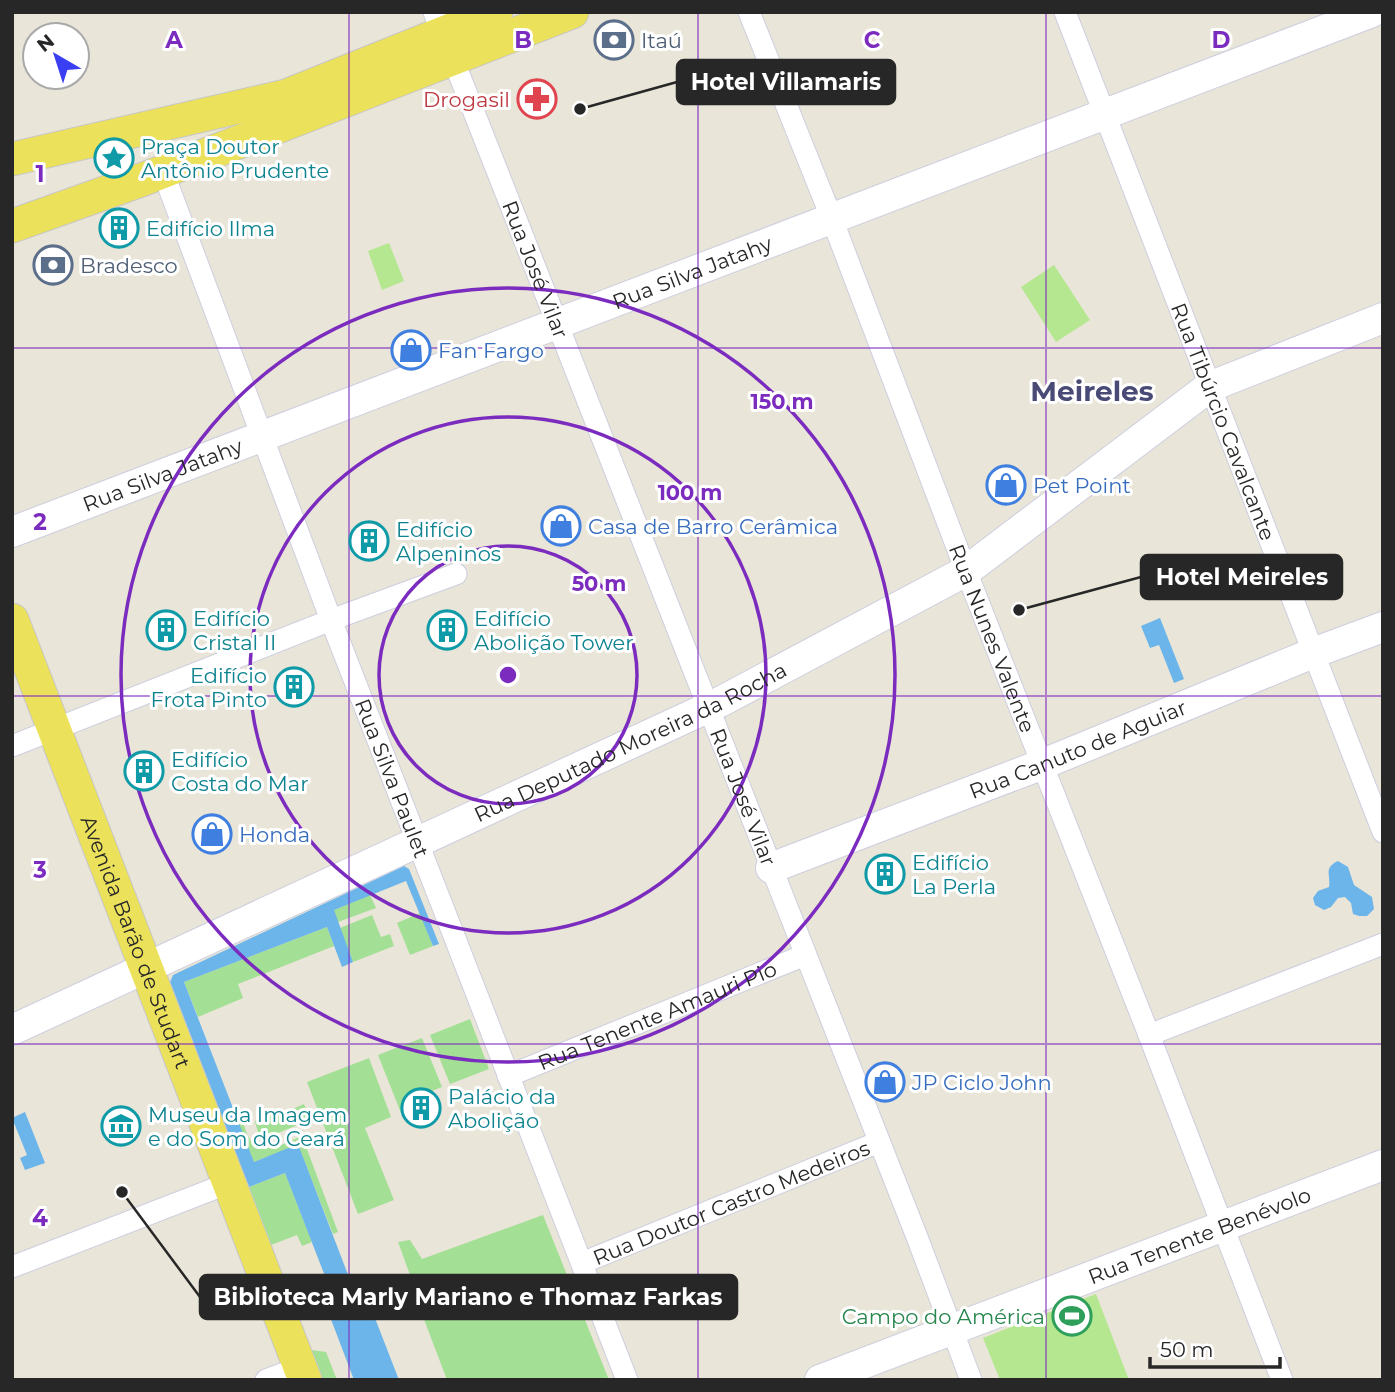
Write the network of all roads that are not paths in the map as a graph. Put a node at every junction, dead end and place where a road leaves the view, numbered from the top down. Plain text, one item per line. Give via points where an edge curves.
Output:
1 (496, 12) edge
2 (572, 12) edge
3 (749, 12) edge
4 (1065, 12) edge
5 (1372, 12) edge
6 (1380, 12) edge
7 (1383, 19) edge
8 (443, 35) edge
9 (1104, 114) junction
10 (12, 159) edge
11 (163, 172) junction
12 (832, 219) junction
13 (12, 226) edge
14 (1383, 318) edge
15 (557, 324) junction
16 (1209, 387) junction
17 (263, 436) junction
18 (12, 532) edge
19 (966, 571) junction
20 (456, 574) dead end
21 (12, 620) edge
22 (331, 620) junction
23 (1383, 627) edge
24 (1313, 653) junction
25 (12, 666) edge
26 (707, 708) junction
27 (36, 737) edge
28 (1043, 764) junction
29 (1383, 832) edge
30 (417, 841) junction
31 (771, 868) junction
32 (1383, 944) edge
33 (805, 955) junction
34 (137, 972) junction
35 (12, 1030) edge
36 (1149, 1035) junction
37 (508, 1076) junction
38 (879, 1142) junction
39 (1383, 1165) edge
40 (220, 1186) junction
41 (1222, 1226) junction
42 (582, 1263) junction
43 (12, 1267) edge
44 (952, 1330) junction
45 (288, 1376) edge
46 (627, 1380) edge
47 (820, 1380) edge
48 (971, 1380) edge
49 (1282, 1380) edge

1 - 8 main road
2 - 8 main road
3 - 12 street, Rua Nunes Valente
4 - 9 street, Rua Tibúrcio Cavalcante
5 - 9 street, Rua Silva Jatahy
6 - 7 street
8 - 10 main road via 286,96
8 - 11 main road
8 - 15 street, Rua José Vilar
9 - 12 street, Rua Silva Jatahy
9 - 16 street, Rua Tibúrcio Cavalcante
11 - 13 main road
11 - 17 street, Rua Silva Paulet
12 - 15 street, Rua Silva Jatahy
12 - 19 street, Rua Nunes Valente
14 - 16 street, Rua Deputado Moreira da Rocha
15 - 17 street, Rua Silva Jatahy
15 - 26 street, Rua José Vilar
16 - 19 street, Rua Deputado Moreira da Rocha
16 - 24 street, Rua Tibúrcio Cavalcante
17 - 18 street, Rua Silva Jatahy
17 - 22 street, Rua Silva Paulet
19 - 26 street, Rua Deputado Moreira da Rocha
19 - 28 street, Rua Nunes Valente
20 - 22 street
21 - 27 main road, Avenida Barão de Studart
22 - 27 street
22 - 30 street, Rua Silva Paulet
23 - 24 street, Rua Canuto de Aguiar
24 - 28 street, Rua Canuto de Aguiar
24 - 29 street, Rua Tibúrcio Cavalcante
25 - 27 main road, Avenida Barão de Studart
26 - 30 street, Rua Deputado Moreira da Rocha
26 - 31 street, Rua José Vilar
27 - 34 main road, Avenida Barão de Studart
28 - 31 street, Rua Canuto de Aguiar
28 - 36 street, Rua Nunes Valente
30 - 34 street, Rua Deputado Moreira da Rocha
30 - 37 street, Rua Silva Paulet
31 - 33 street, Rua José Vilar
32 - 36 street
33 - 37 street, Rua Tenente Amauri Pio
33 - 38 street, Rua José Vilar
34 - 35 street, Rua Deputado Moreira da Rocha
34 - 40 main road, Avenida Barão de Studart
36 - 41 street, Rua Nunes Valente
37 - 42 street, Rua Silva Paulet
38 - 42 street, Rua Doutor Castro Medeiros
38 - 44 street, Rua José Vilar
39 - 41 street, Rua Tenente Benévolo
40 - 43 street
40 - 45 main road, Avenida Barão de Studart
41 - 44 street, Rua Tenente Benévolo
41 - 49 street, Rua Nunes Valente
42 - 46 street, Rua Silva Paulet
44 - 47 street, Rua Tenente Benévolo
44 - 48 street, Rua José Vilar

